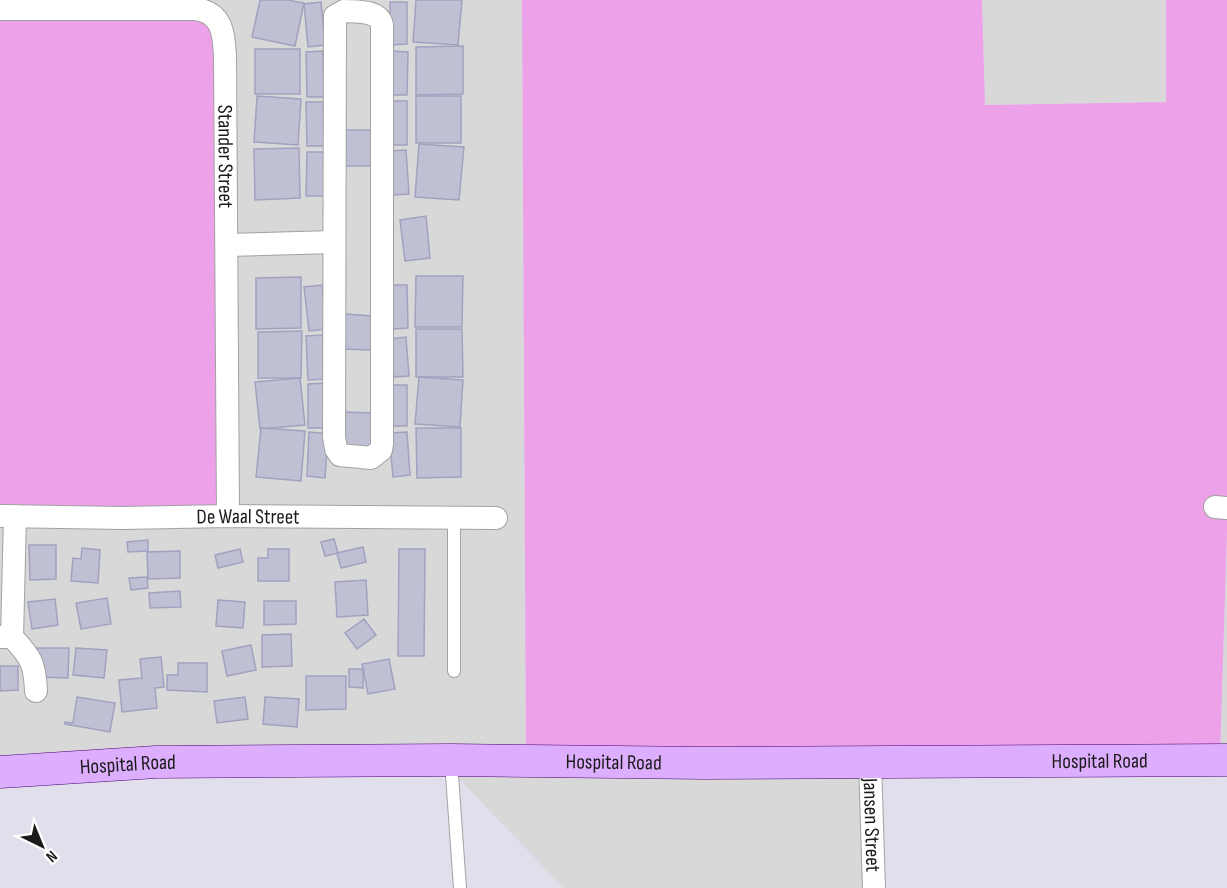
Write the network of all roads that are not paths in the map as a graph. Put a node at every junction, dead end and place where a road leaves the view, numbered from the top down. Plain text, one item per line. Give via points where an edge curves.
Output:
1 (0, 9) edge
2 (334, 242) junction
3 (227, 244) junction
4 (8, 516) edge
5 (228, 516) junction
6 (454, 518) junction
7 (496, 518) dead end
8 (6, 637) edge
9 (454, 671) dead end
10 (36, 692) dead end
11 (451, 760) junction
12 (1227, 760) edge
13 (870, 762) junction
14 (0, 772) edge
15 (460, 888) edge
16 (874, 888) edge

1 - 3 street, Stander Street via 195,9 214,16 224,41 225,56
2 - 2 street via 336,449 340,455 371,458 382,444 382,25 376,15 344,11 335,16
2 - 3 street
3 - 5 street, Stander Street
4 - 5 street, De Waal Street
4 - 8 street
5 - 6 street, De Waal Street
6 - 7 street, De Waal Street
6 - 9 lane
8 - 10 street via 24,650 35,671
11 - 13 main road, Hospital Road
11 - 14 main road, Hospital Road via 156,762
11 - 15 lane
12 - 13 main road, Hospital Road
13 - 16 street, Jansen Street

